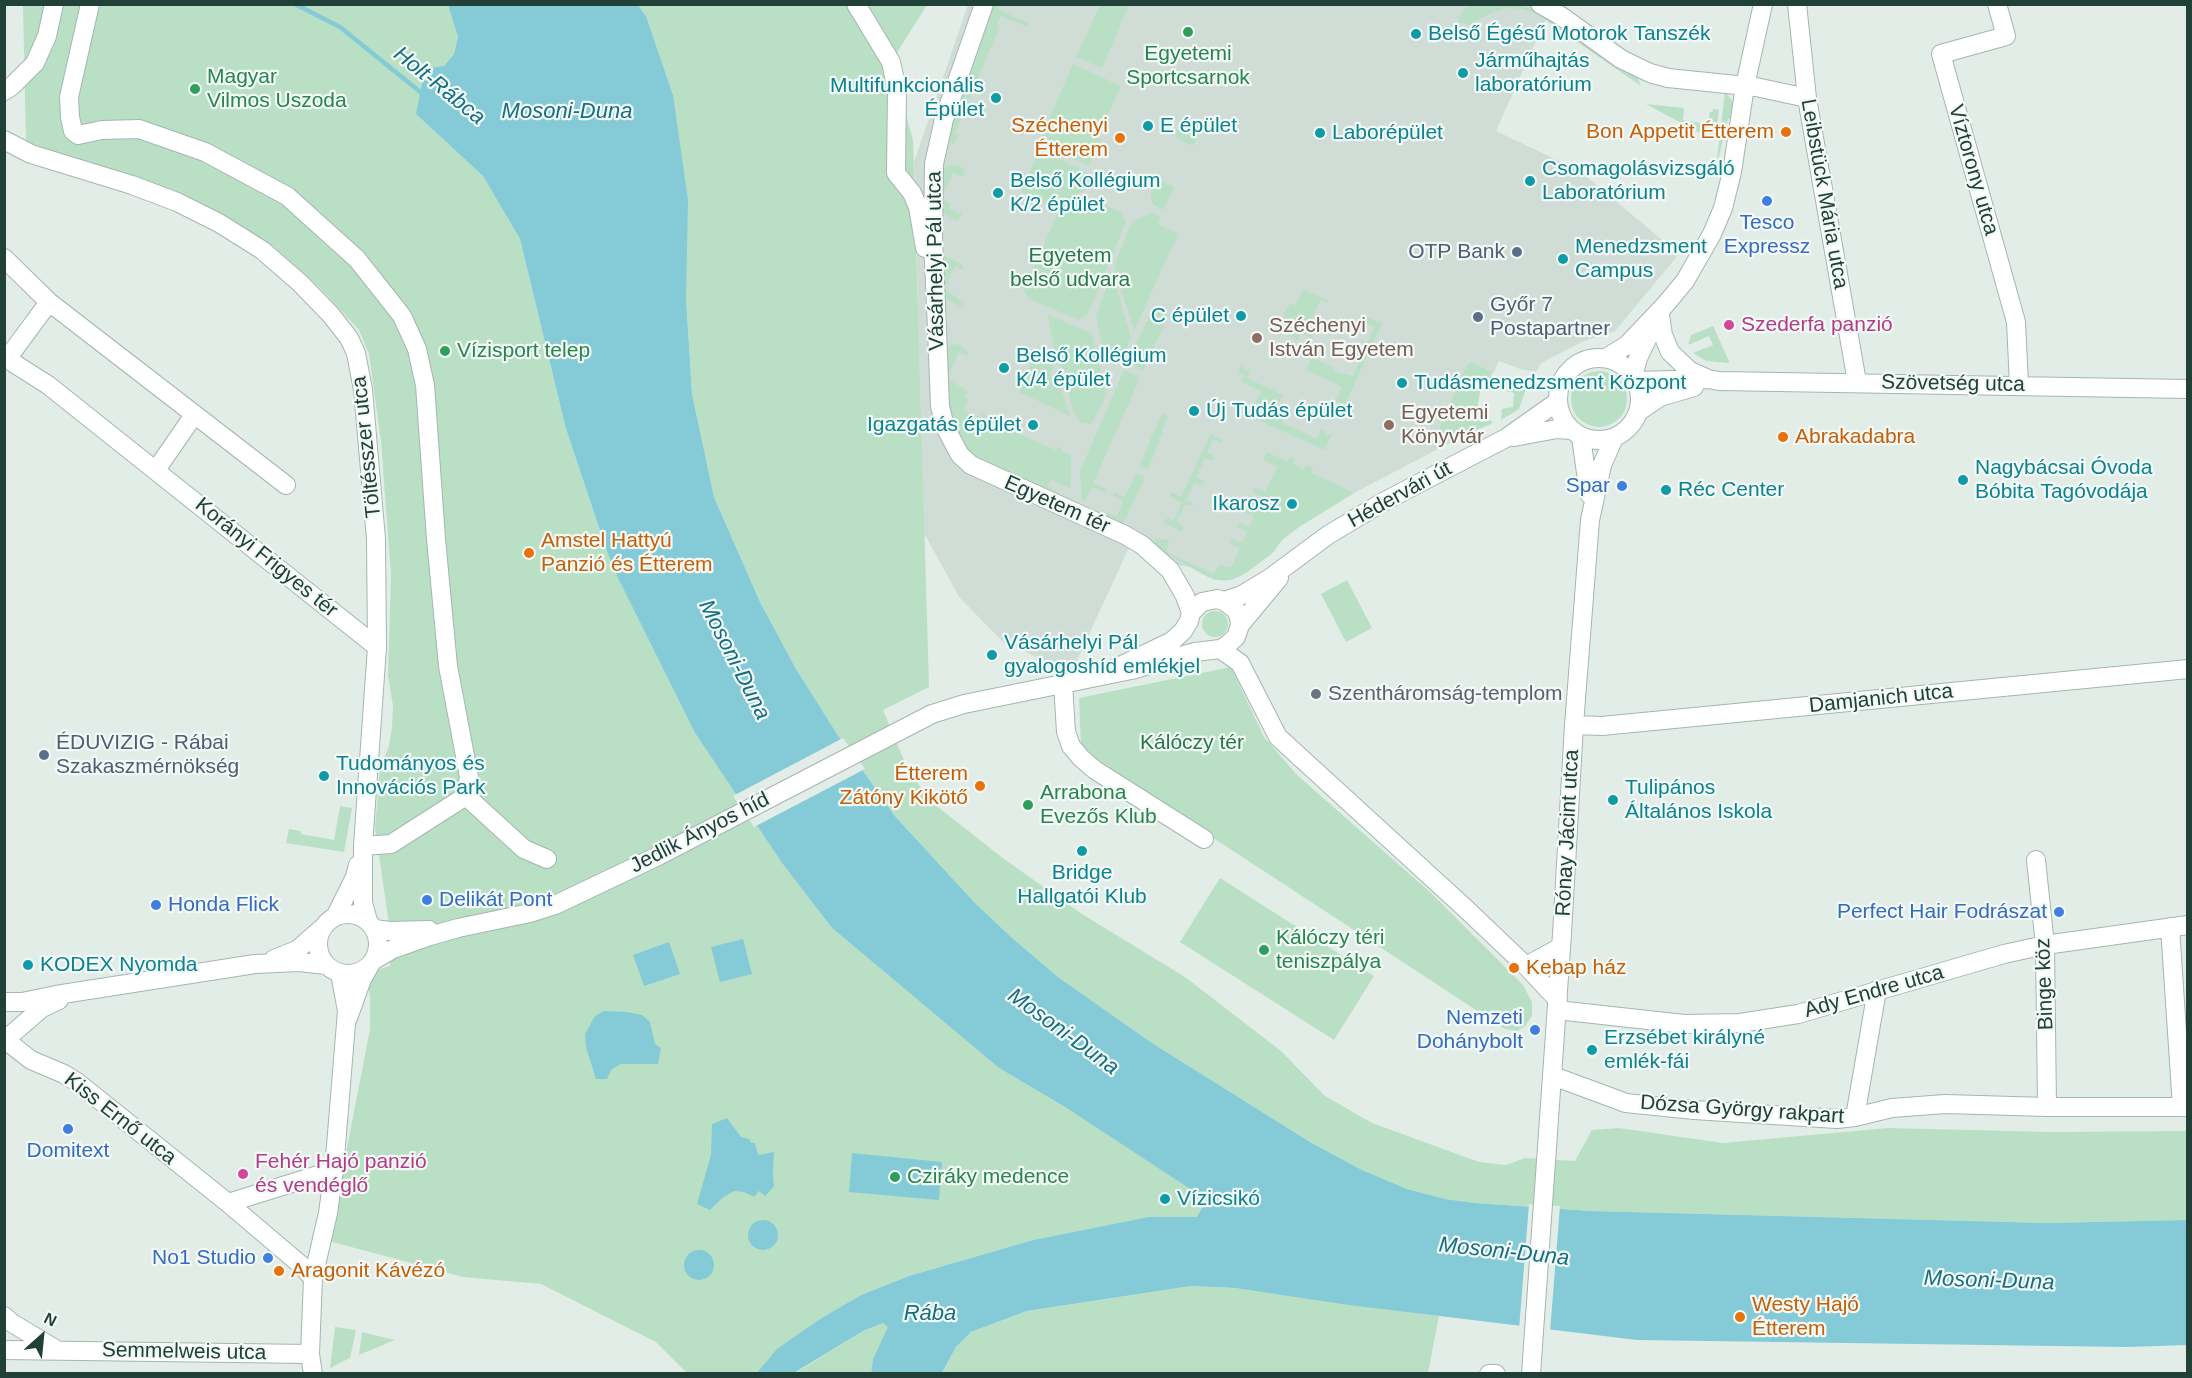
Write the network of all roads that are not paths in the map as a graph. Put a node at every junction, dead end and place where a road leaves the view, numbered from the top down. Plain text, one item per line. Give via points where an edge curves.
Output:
1 (54, 4) edge
2 (90, 4) edge
3 (856, 4) edge
4 (984, 4) edge
5 (1540, 4) edge
6 (1763, 4) edge
7 (1797, 4) edge
8 (1997, 4) edge
9 (1745, 86) junction
10 (4, 91) edge
11 (1807, 98) junction
12 (4, 140) edge
13 (4, 258) edge
14 (935, 279) junction
15 (49, 302) junction
16 (1663, 310) junction
17 (6, 358) edge
18 (1606, 358) junction
19 (1634, 378) junction
20 (1714, 380) junction
21 (1857, 382) junction
22 (2019, 385) junction
23 (2187, 389) edge
24 (1557, 402) junction
25 (1638, 412) junction
26 (195, 415) junction
27 (1576, 434) junction
28 (1506, 438) junction
29 (1614, 438) junction
30 (956, 449) joint
31 (156, 470) junction
32 (286, 485) dead end
33 (1590, 520) junction
34 (1298, 557) junction
35 (1159, 559) junction
36 (1221, 600) junction
37 (1190, 617) junction
38 (1240, 625) junction
39 (377, 647) junction
40 (1216, 649) junction
41 (2187, 669) edge
42 (1101, 675) junction
43 (1064, 683) junction
44 (1574, 725) junction
45 (466, 796) junction
46 (1204, 839) dead end
47 (363, 846) junction
48 (547, 859) dead end
49 (2036, 860) dead end
50 (335, 916) junction
51 (371, 925) junction
52 (2179, 926) edge
53 (458, 928) junction
54 (321, 929) junction
55 (2045, 945) junction
56 (1561, 947) junction
57 (372, 962) junction
58 (255, 964) junction
59 (1526, 966) junction
60 (333, 969) junction
61 (1877, 990) junction
62 (81, 992) junction
63 (4, 1002) edge
64 (1558, 1005) junction
65 (4, 1008) edge
66 (345, 1026) junction
67 (8, 1041) edge
68 (1553, 1076) junction
69 (2047, 1107) junction
70 (2185, 1107) edge
71 (1855, 1117) junction
72 (334, 1170) junction
73 (228, 1203) junction
74 (313, 1278) junction
75 (4, 1316) edge
76 (4, 1350) edge
77 (58, 1351) junction
78 (310, 1354) junction
79 (312, 1374) edge
80 (1489, 1374) edge
81 (1496, 1374) edge
82 (1531, 1374) edge

1 - 10 street via 47,36 35,63
2 - 45 street via 69,97 73,131 78,135 139,129 205,152 287,196 357,259 402,316 417,349 424,385 448,666 469,777
3 - 14 street via 891,62 897,90 897,173 918,207
4 - 14 street, Vásárhelyi Pál utca via 944,119 934,164
5 - 9 street via 1650,74
6 - 9 street
7 - 11 street, Leibstück Mária utca
8 - 22 street, Víztorony utca via 2006,36 1941,54 2016,322
9 - 11 street
9 - 16 street via 1723,208 1700,256
11 - 21 street, Leibstück Mária utca
12 - 39 street, Töltésszer utca via 32,154 177,202 219,223 262,250 300,283 349,338 363,390 376,539
13 - 15 street
14 - 30 street, Vásárhelyi Pál utca via 940,406
15 - 17 street, Korányi Frigyes tér
15 - 26 street
16 - 18 street via 1627,345
16 - 19 street
16 - 20 street via 1663,335 1670,352 1690,371
17 - 31 street, Korányi Frigyes tér via 48,385
18 - 19 street via 1626,368
18 - 24 street via 1583,360 1573,366 1560,384
19 - 20 street, Szövetség utca
19 - 25 street via 1640,401
20 - 21 street, Szövetség utca
20 - 25 street, Szövetség utca via 1660,397
21 - 22 street, Szövetség utca
22 - 23 street, Szövetség utca
24 - 27 street via 1559,413
24 - 28 street, Hédervári út
25 - 29 street via 1625,432
26 - 31 street
26 - 32 street
27 - 28 street, Hédervári út via 1557,429
27 - 29 street via 1592,441
27 - 33 street, Rónay Jácint utca via 1588,483
28 - 34 street, Hédervári út via 1383,502
29 - 33 street, Rónay Jácint utca via 1602,465
30 - 35 street, Egyetem tér via 971,465 1125,535
31 - 39 street, Korányi Frigyes tér
33 - 44 street, Rónay Jácint utca
34 - 36 street, Hédervári út via 1248,591
34 - 38 street, Hédervári út
35 - 36 street, Egyetem tér via 1192,585
35 - 37 street, Egyetem tér via 1178,580
36 - 37 street via 1202,602
36 - 38 street via 1236,610
37 - 40 street via 1189,629 1197,643
37 - 42 street via 1172,641
38 - 40 street via 1232,642
39 - 47 street, Töltésszer utca
40 - 42 street
40 - 59 street via 1239,663 1278,737
41 - 44 street, Damjanich utca via 1602,726
42 - 43 street
43 - 46 street via 1066,732 1081,758
43 - 53 street, Jedlik Ányos híd via 932,714 658,856 555,904
44 - 56 street, Rónay Jácint utca
45 - 47 street via 391,844
45 - 48 street via 524,849
47 - 50 street via 355,877
47 - 51 street via 363,903
49 - 55 street, Binge köz
50 - 51 street via 352,914
50 - 54 street
51 - 53 street, Jedlik Ányos híd via 390,931
51 - 57 street via 378,944
52 - 55 street, Ady Endre utca
52 - 70 street
53 - 57 street, Jedlik Ányos híd via 405,944
54 - 58 street via 297,950
54 - 60 street via 320,957
55 - 61 street, Ady Endre utca
55 - 69 street, Binge köz
56 - 59 street
56 - 64 street, Rónay Jácint utca
57 - 60 street via 356,973
57 - 66 street
58 - 60 street via 299,962
58 - 62 street
59 - 64 street
60 - 66 street via 346,1011
61 - 64 street, Ady Endre utca via 1798,1014 1740,1023 1684,1024
61 - 71 street
62 - 63 street
62 - 67 street via 42,1008
64 - 68 street, Rónay Jácint utca
65 - 67 street via 12,1026
66 - 72 street
67 - 73 street, Kiss Ernő utca via 32,1060 77,1082
68 - 71 street, Dózsa György rakpart via 1626,1103 1765,1115
68 - 82 street, Rónay Jácint utca
69 - 70 street, Dózsa György rakpart
69 - 71 street, Dózsa György rakpart via 1945,1104 1892,1108
72 - 73 street
72 - 74 street
73 - 74 street, Kiss Ernő utca
74 - 78 street
75 - 77 street
76 - 77 street, Semmelweis utca
77 - 78 street, Semmelweis utca
78 - 79 street
80 - 81 street

